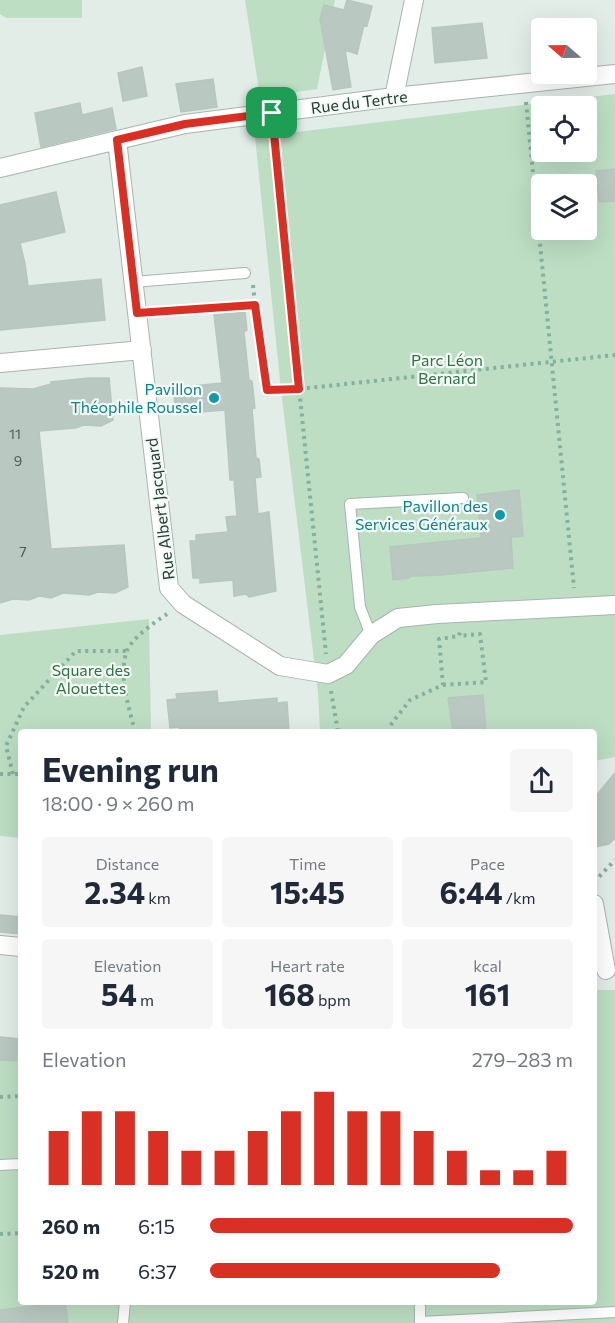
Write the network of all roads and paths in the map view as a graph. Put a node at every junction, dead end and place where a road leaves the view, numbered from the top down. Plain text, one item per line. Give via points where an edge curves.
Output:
1 (414, 0) edge
2 (615, 75) edge
3 (524, 84) junction
4 (394, 97) junction
5 (272, 113) junction
6 (117, 140) junction
7 (0, 168) edge
8 (245, 273) dead end
9 (134, 282) junction
10 (137, 313) junction
11 (142, 350) junction
12 (615, 355) edge
13 (552, 362) junction
14 (0, 363) edge
15 (299, 389) junction
16 (463, 498) dead end
17 (183, 604) junction
18 (615, 605) edge
19 (575, 606) junction
20 (460, 612) junction
21 (371, 635) junction
22 (459, 636) junction
23 (127, 651) junction
24 (328, 674) junction
25 (443, 685) junction
26 (134, 729) edge
27 (337, 729) edge
28 (389, 729) edge
29 (0, 774) edge
30 (13, 774) junction
31 (18, 774) edge
32 (615, 860) edge
33 (597, 879) edge
34 (597, 922) edge
35 (0, 945) edge
36 (18, 947) edge
37 (605, 970) edge
38 (18, 1096) edge
39 (0, 1097) edge
40 (18, 1164) edge
41 (0, 1165) edge
42 (18, 1233) edge
43 (0, 1234) edge
44 (125, 1305) edge
45 (420, 1305) edge
46 (615, 1312) edge
47 (420, 1322) edge
48 (123, 1323) edge

1 - 4 street
2 - 3 street, Rue du Tertre
3 - 4 street, Rue du Tertre
3 - 13 path
4 - 5 street, Rue du Tertre
5 - 6 street, Rue du Tertre via 185,124
5 - 15 path
6 - 7 street, Rue du Tertre
6 - 9 street, Rue Albert Jacquard
8 - 9 lane
9 - 10 street, Rue Albert Jacquard
10 - 11 street, Rue Albert Jacquard
10 - 15 path via 255,305 267,390
11 - 14 street
11 - 17 street, Rue Albert Jacquard via 169,588
12 - 13 path
13 - 15 path
13 - 19 path
15 - 24 path
16 - 21 lane via 350,504 360,607
17 - 23 path via 147,628
17 - 24 street, Rue Albert Jacquard via 280,666
18 - 19 street
19 - 20 street
20 - 21 street via 399,618
20 - 22 path
21 - 24 street via 346,665
22 - 25 path via 439,639
22 - 25 path via 480,634 486,682
23 - 26 path via 124,683
23 - 30 path via 76,651 24,707 6,746
24 - 27 path
25 - 28 path via 410,700
29 - 30 path
30 - 31 path
32 - 33 path
34 - 37 street
35 - 36 street
38 - 39 path
40 - 41 lane
42 - 43 path
44 - 48 lane
45 - 47 lane
46 - 47 lane

